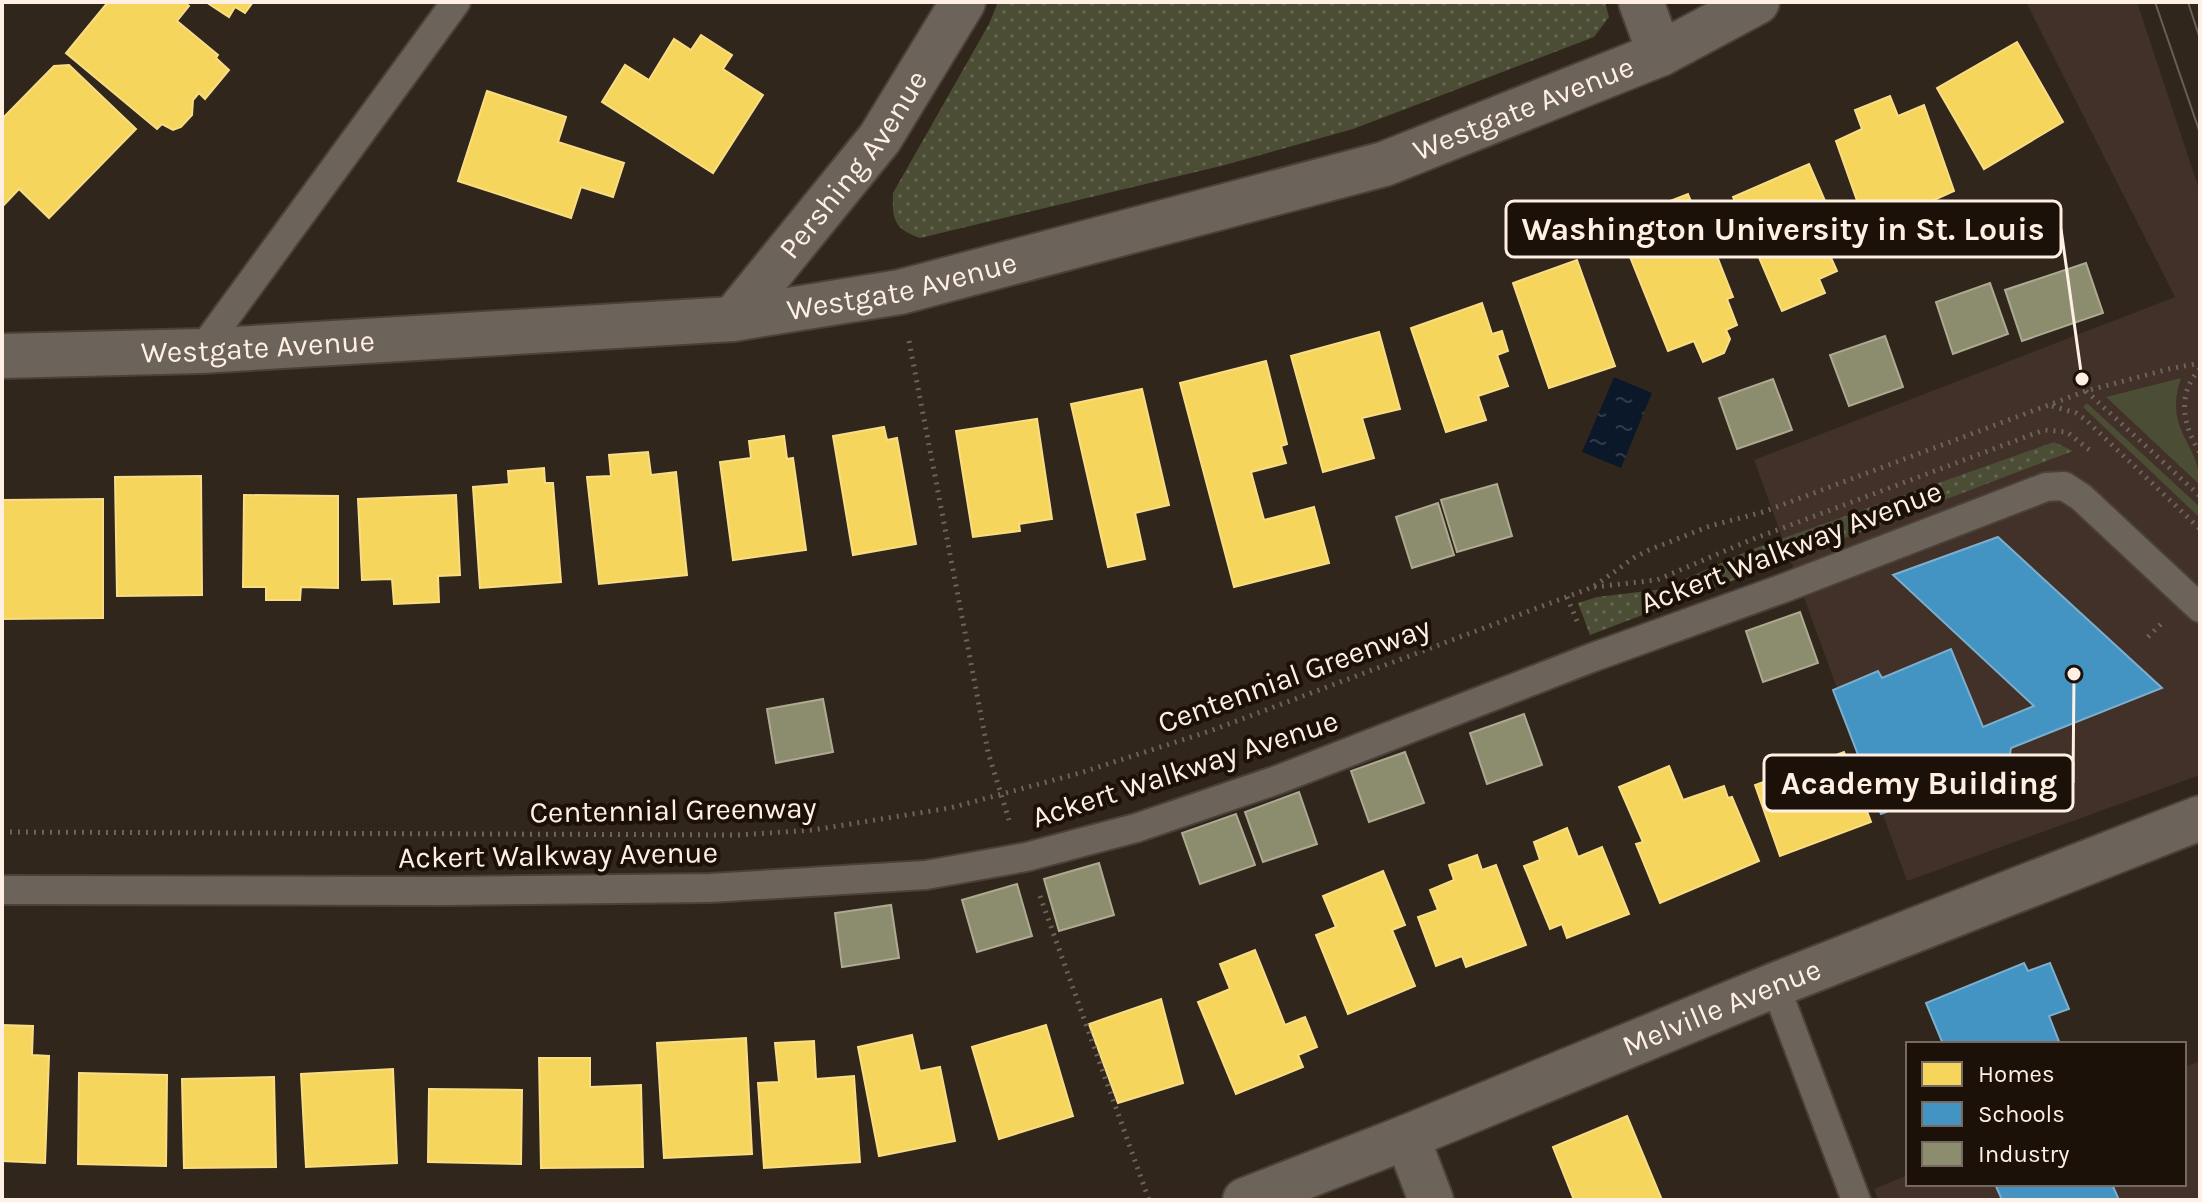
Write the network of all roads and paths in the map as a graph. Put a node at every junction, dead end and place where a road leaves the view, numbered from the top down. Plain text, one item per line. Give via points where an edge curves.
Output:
1 (456, 2) edge
2 (963, 2) edge
3 (1641, 2) edge
4 (1757, 2) edge
5 (1660, 54) junction
6 (900, 292) junction
7 (733, 319) junction
8 (201, 351) junction
9 (2, 356) edge
10 (2200, 366) edge
11 (2086, 391) junction
12 (2051, 405) junction
13 (2200, 453) edge
14 (1900, 484) dead end
15 (2200, 496) edge
16 (2200, 529) edge
17 (1593, 587) junction
18 (2200, 608) edge
19 (1000, 796) junction
20 (2200, 818) edge
21 (2, 832) edge
22 (1026, 857) junction
23 (2, 890) edge
24 (1775, 985) junction
25 (1407, 1137) junction
26 (1149, 1200) edge
27 (1245, 1200) edge
28 (1431, 1200) edge
29 (1856, 1200) edge

1 - 8 lane
2 - 7 street, Pershing Avenue via 880,138
3 - 5 street
4 - 5 street, Westgate Avenue
5 - 6 street, Westgate Avenue via 1384,164
6 - 7 street, Westgate Avenue
6 - 19 path
7 - 8 street, Westgate Avenue
8 - 9 street, Westgate Avenue
10 - 11 path, Centennial Greenway
10 - 13 path via 2184,394 2188,431
11 - 12 path, Centennial Greenway
11 - 15 path
12 - 16 path via 2086,420
12 - 17 path, Centennial Greenway via 1649,550
14 - 17 path, Centennial Greenway via 1657,580
17 - 19 path, Centennial Greenway via 1210,731
18 - 22 lane, Ackert Walkway Avenue via 2081,497 2064,486 2046,487 1277,780 1136,828
19 - 21 path, Centennial Greenway via 813,830 738,835
19 - 22 path
20 - 24 street, Melville Avenue
22 - 23 lane, Ackert Walkway Avenue via 926,875 710,888
22 - 26 path
24 - 25 street, Melville Avenue
24 - 29 lane
25 - 27 street, Melville Avenue
25 - 28 street

